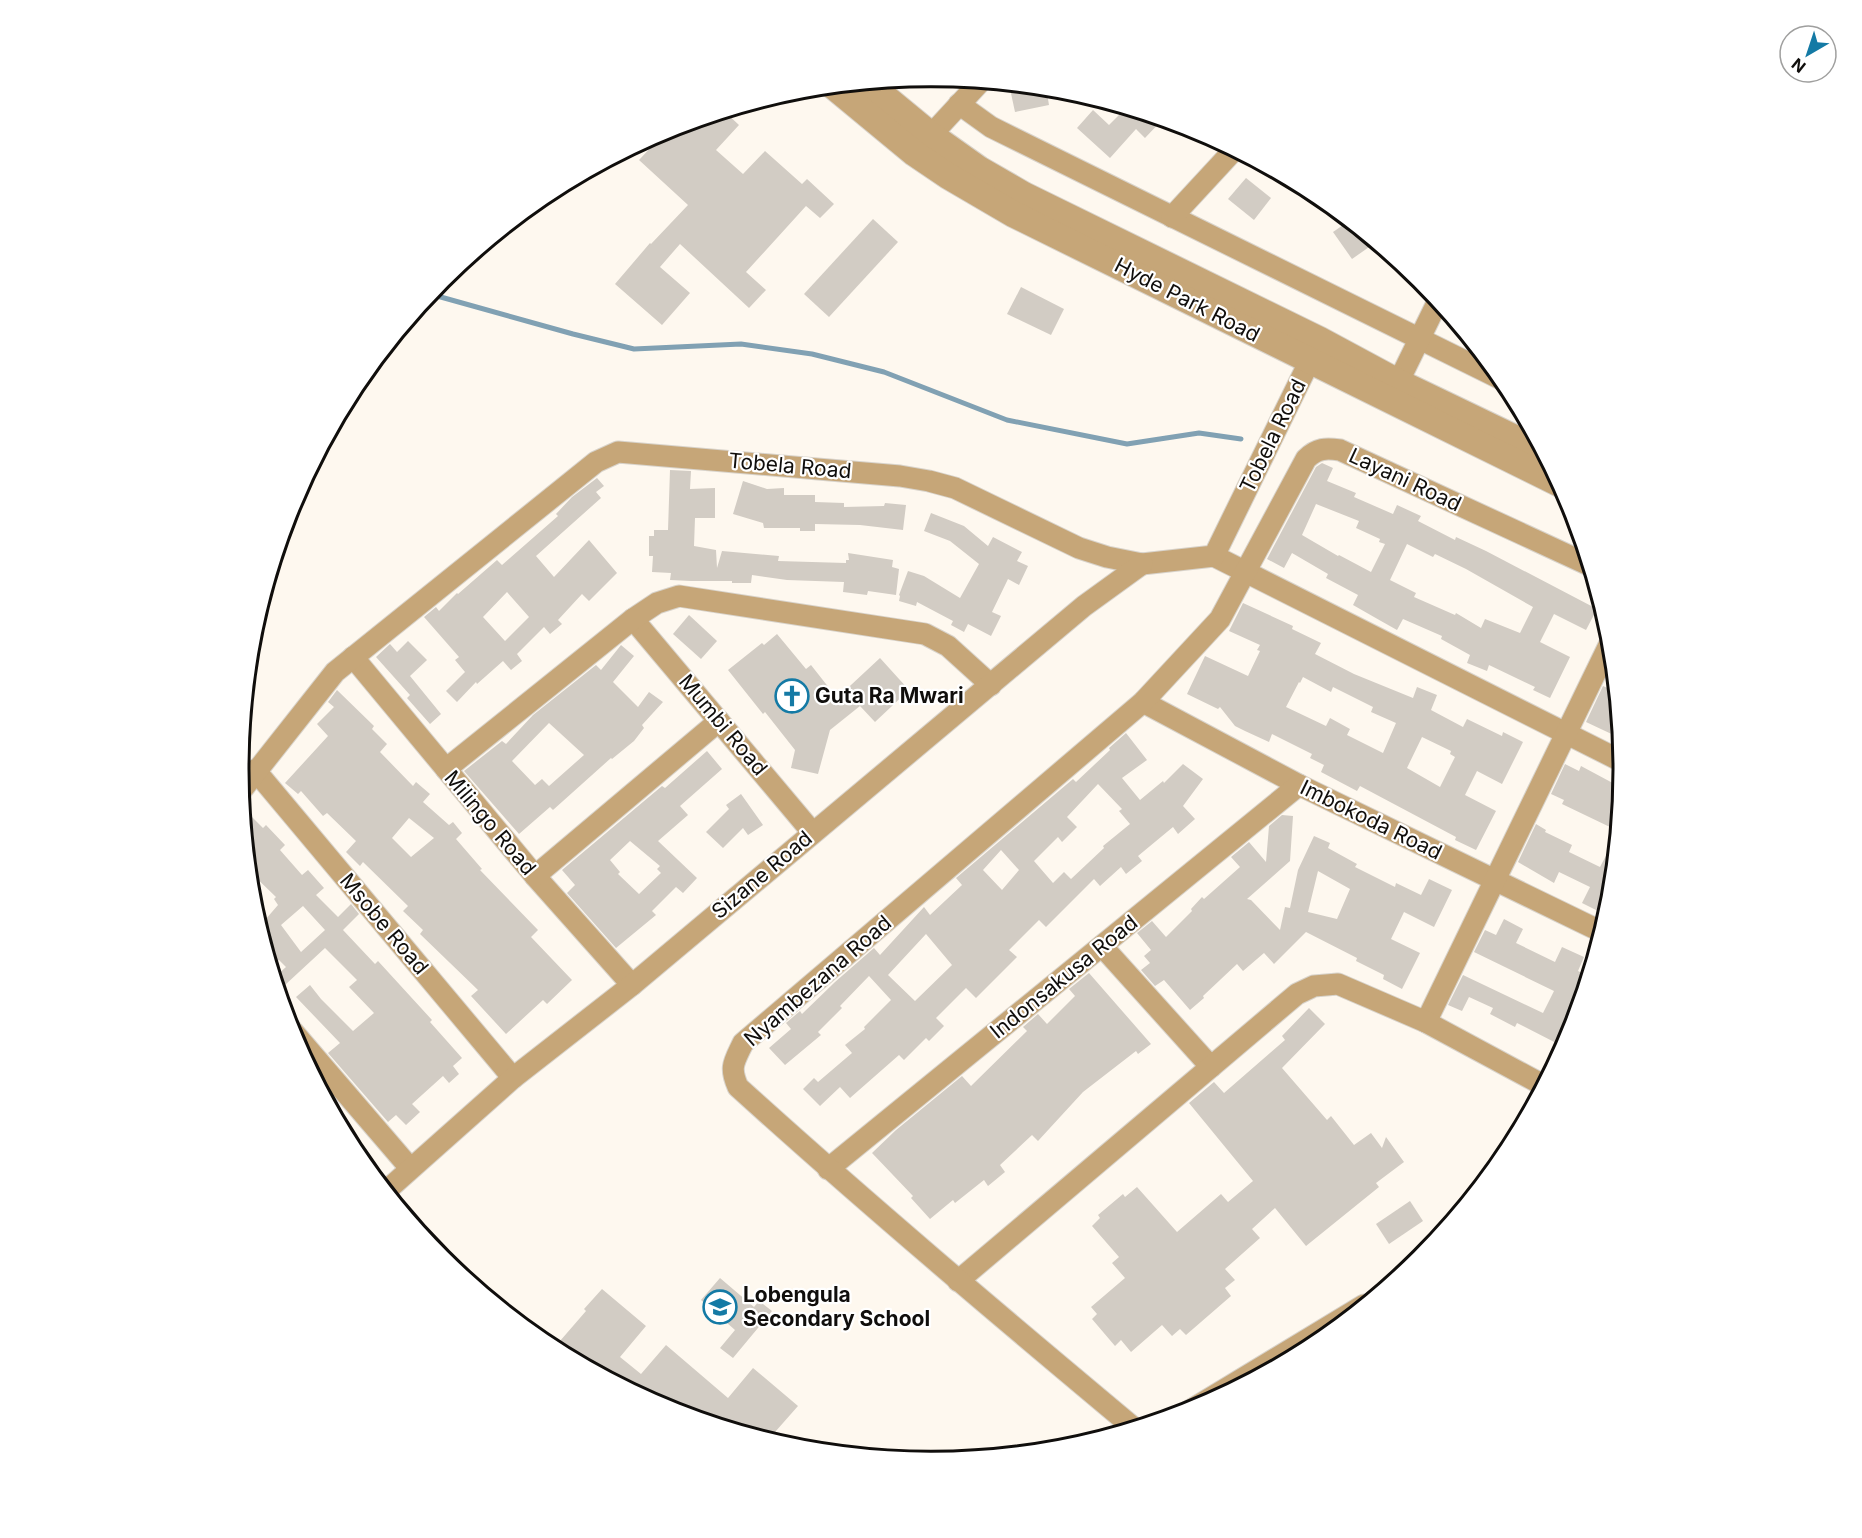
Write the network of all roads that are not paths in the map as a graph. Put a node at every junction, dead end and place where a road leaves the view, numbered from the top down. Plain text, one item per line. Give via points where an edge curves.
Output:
1 (975, 88) edge
2 (874, 89) edge
3 (843, 93) edge
4 (959, 105) junction
5 (922, 144) junction
6 (1229, 155) edge
7 (1172, 217) junction
8 (1434, 309) edge
9 (1420, 340) junction
10 (1315, 351) junction
11 (1484, 371) edge
12 (1393, 391) junction
13 (1532, 447) edge
14 (1547, 477) edge
15 (1214, 556) junction
16 (1580, 561) edge
17 (1142, 564) junction
18 (1246, 574) junction
19 (633, 619) junction
20 (1603, 656) edge
21 (353, 657) junction
22 (991, 685) junction
23 (1143, 702) junction
24 (719, 721) junction
25 (1565, 733) junction
26 (1613, 757) edge
27 (446, 769) junction
28 (255, 770) junction
29 (249, 779) edge
30 (1299, 785) junction
31 (812, 832) junction
32 (535, 876) junction
33 (1494, 880) junction
34 (1594, 928) edge
35 (1102, 946) junction
36 (633, 985) junction
37 (1426, 1022) junction
38 (311, 1052) edge
39 (1211, 1067) junction
40 (513, 1078) junction
41 (1537, 1081) edge
42 (410, 1168) junction
43 (828, 1169) junction
44 (391, 1186) edge
45 (958, 1281) junction
46 (1127, 1422) edge

1 - 4 street
2 - 5 street, Hyde Park Road
3 - 5 street, Hyde Park Road
4 - 5 street
4 - 7 street via 991,127
5 - 10 street, Hyde Park Road via 948,177 1013,214
6 - 7 street
7 - 9 street
8 - 9 street
9 - 11 street
9 - 12 street
10 - 12 street, Hyde Park Road
10 - 15 street, Tobela Road
12 - 13 street, Hyde Park Road
12 - 14 street, Hyde Park Road
15 - 17 street, Tobela Road
15 - 18 street
16 - 18 street, Layani Road via 1329,448 1306,459
17 - 21 street, Tobela Road via 1079,548 955,488 929,481 618,452 596,462
17 - 22 street, Sizane Road via 1084,606
18 - 23 street, Nyambezana Road via 1220,619
18 - 25 street
19 - 22 street via 657,603 679,596 925,634 948,646
19 - 24 street, Mumbi Road
19 - 27 street
20 - 25 street
21 - 27 street, Milingo Road
21 - 28 street, Tobela Road via 335,672
22 - 31 street, Sizane Road
23 - 30 street, Imbokoda Road
23 - 43 street, Nyambezana Road via 743,1043 732,1073 738,1087
24 - 31 street, Mumbi Road
24 - 32 street
25 - 26 street
25 - 33 street
27 - 32 street, Milingo Road
28 - 29 street, Tobela Road
28 - 40 street, Msobe Road
30 - 33 street, Imbokoda Road
30 - 35 street, Indonsakusa Road
31 - 36 street, Sizane Road
32 - 36 street, Milingo Road
33 - 34 street, Imbokoda Road
33 - 37 street
35 - 39 street
35 - 43 street, Indonsakusa Road
36 - 40 street, Sizane Road
37 - 39 street via 1338,984 1314,986 1297,994
37 - 41 street
38 - 42 street
39 - 45 street
40 - 42 street, Sizane Road
42 - 44 street, Sizane Road
43 - 45 street, Nyambezana Road
45 - 46 street, Nyambezana Road

